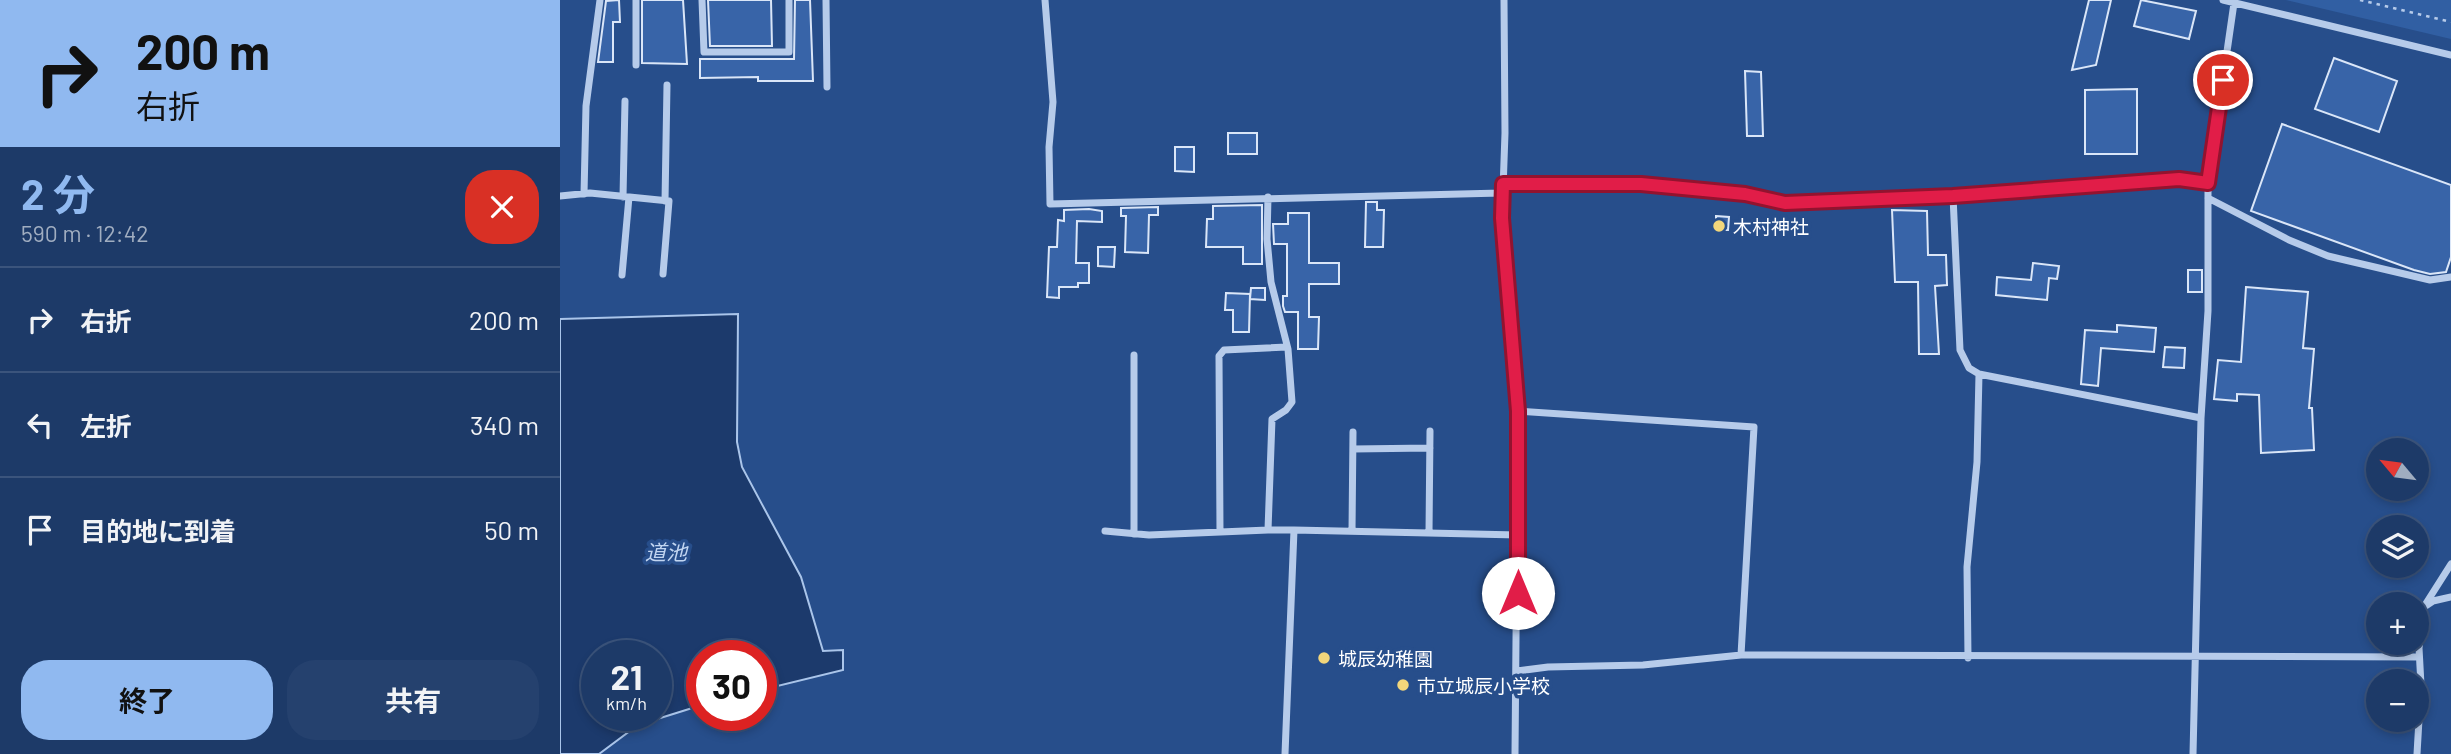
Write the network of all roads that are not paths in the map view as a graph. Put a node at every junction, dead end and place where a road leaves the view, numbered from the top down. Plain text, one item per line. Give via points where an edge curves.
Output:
1 (600, 0) edge
2 (636, 0) edge
3 (702, 0) edge
4 (789, 0) edge
5 (826, 0) edge
6 (1045, 0) edge
7 (1504, 0) edge
8 (2223, 0) edge
9 (2234, 3) junction
10 (2451, 55) edge
11 (636, 65) dead end
12 (667, 85) dead end
13 (827, 87) dead end
14 (625, 101) dead end
15 (2208, 183) junction
16 (1502, 188) junction
17 (584, 194) junction
18 (560, 196) edge
19 (1953, 196) junction
20 (626, 197) junction
21 (1268, 197) junction
22 (2208, 198) junction
23 (665, 201) junction
24 (663, 274) dead end
25 (622, 275) dead end
26 (2451, 277) edge
27 (1287, 347) junction
28 (1134, 355) dead end
29 (1979, 374) junction
30 (1518, 411) junction
31 (2202, 418) junction
32 (1430, 431) dead end
33 (1353, 432) dead end
34 (1430, 448) junction
35 (1353, 449) junction
36 (1268, 530) junction
37 (1294, 530) junction
38 (1105, 531) dead end
39 (1352, 531) junction
40 (1220, 532) junction
41 (1429, 533) junction
42 (1135, 534) junction
43 (1518, 535) junction
44 (2451, 564) edge
45 (2451, 597) edge
46 (2429, 599) edge
47 (2429, 603) edge
48 (1741, 654) junction
49 (2196, 657) junction
50 (2420, 657) joint
51 (1968, 658) junction
52 (1517, 671) junction
53 (1285, 754) edge
54 (1515, 754) edge
55 (2193, 754) edge
56 (2417, 754) edge

1 - 17 street via 586,106
2 - 11 street
3 - 4 street via 704,52 789,52
5 - 13 street
6 - 21 street via 1053,102 1050,205
7 - 16 street
8 - 9 street
9 - 10 street
9 - 15 street
12 - 23 street
14 - 20 street
15 - 19 street via 2179,179
15 - 22 street
16 - 19 street via 1619,183 1706,189 1785,203
16 - 21 street
16 - 30 street
17 - 18 street
17 - 20 street
19 - 29 street via 1960,350 1969,368
20 - 23 street
20 - 25 street
21 - 27 street via 1271,282
22 - 26 street via 2328,256 2430,280
22 - 31 street
23 - 24 street via 669,201
27 - 36 street via 1292,402 1272,419
27 - 40 street via 1224,351 1219,356
28 - 42 street
29 - 31 street
29 - 51 street via 1967,567
30 - 43 street
30 - 48 street via 1754,427
31 - 49 street
32 - 34 street
33 - 35 street
34 - 35 street
34 - 41 street
35 - 39 street
36 - 37 street
36 - 40 street
37 - 39 street
37 - 53 street
38 - 42 street
39 - 41 street
40 - 42 street
41 - 43 street
43 - 52 street
44 - 46 street
45 - 47 street
48 - 51 street
48 - 52 street via 1643,666
49 - 50 street
49 - 51 street
49 - 55 street
50 - 56 street
52 - 54 street

